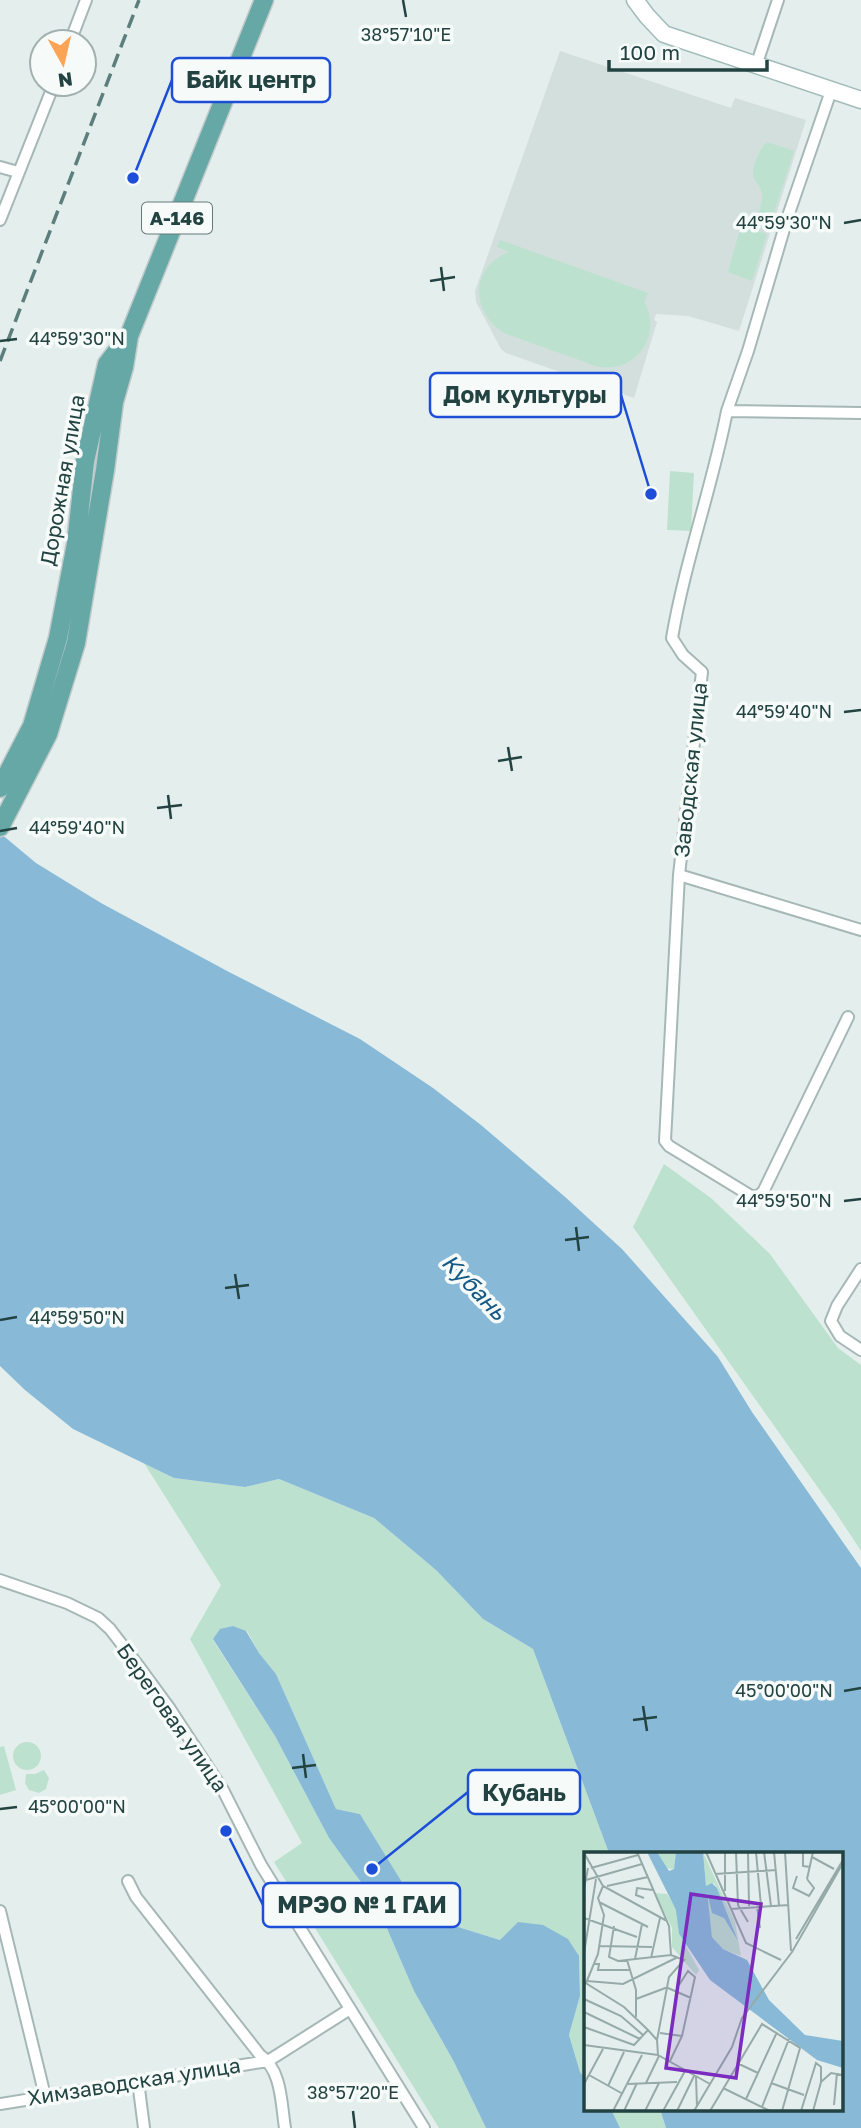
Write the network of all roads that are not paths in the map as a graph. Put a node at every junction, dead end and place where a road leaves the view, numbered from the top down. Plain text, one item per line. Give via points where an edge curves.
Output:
1 (86, 0) edge
2 (264, 0) edge
3 (635, 0) edge
4 (778, 0) edge
5 (75, 28) edge
6 (756, 66) junction
7 (831, 91) junction
8 (48, 98) edge
9 (861, 100) edge
10 (0, 167) edge
11 (18, 172) junction
12 (0, 220) edge
13 (129, 336) junction
14 (727, 411) junction
15 (861, 413) edge
16 (0, 788) edge
17 (0, 827) edge
18 (680, 875) junction
19 (861, 930) edge
20 (848, 1017) dead end
21 (861, 1269) edge
22 (861, 1350) edge
23 (0, 1580) edge
24 (128, 1881) dead end
25 (0, 1911) edge
26 (351, 2008) junction
27 (268, 2061) junction
28 (138, 2081) junction
29 (44, 2096) junction
30 (0, 2104) edge
31 (144, 2128) edge
32 (285, 2128) edge
33 (424, 2128) edge

1 - 5 street
2 - 13 main road, Дорожная улица / А-146
3 - 6 main road via 664,34
4 - 6 street
6 - 7 main road
7 - 9 main road
7 - 14 street, Заводская улица
8 - 11 street
10 - 11 street
11 - 12 street
13 - 16 main road, Дорожная улица via 107,364 86,461 58,638 32,726
13 - 17 main road, Дорожная улица via 114,402 76,643 48,734
14 - 15 street
14 - 18 street, Заводская улица via 672,638 702,672
18 - 19 street
18 - 20 street, Заводская улица via 668,1146 758,1196
21 - 22 street via 831,1321 840,1336
23 - 26 street, Береговая улица via 67,1603 110,1629 223,1790 261,1865
24 - 27 street, Химзаводская улица via 136,1897
25 - 29 street
26 - 27 street, Химзаводская улица
26 - 33 street, Береговая улица
27 - 28 street, Химзаводская улица
27 - 32 street via 276,2073
28 - 29 street, Химзаводская улица
28 - 31 street
29 - 30 street, Химзаводская улица

